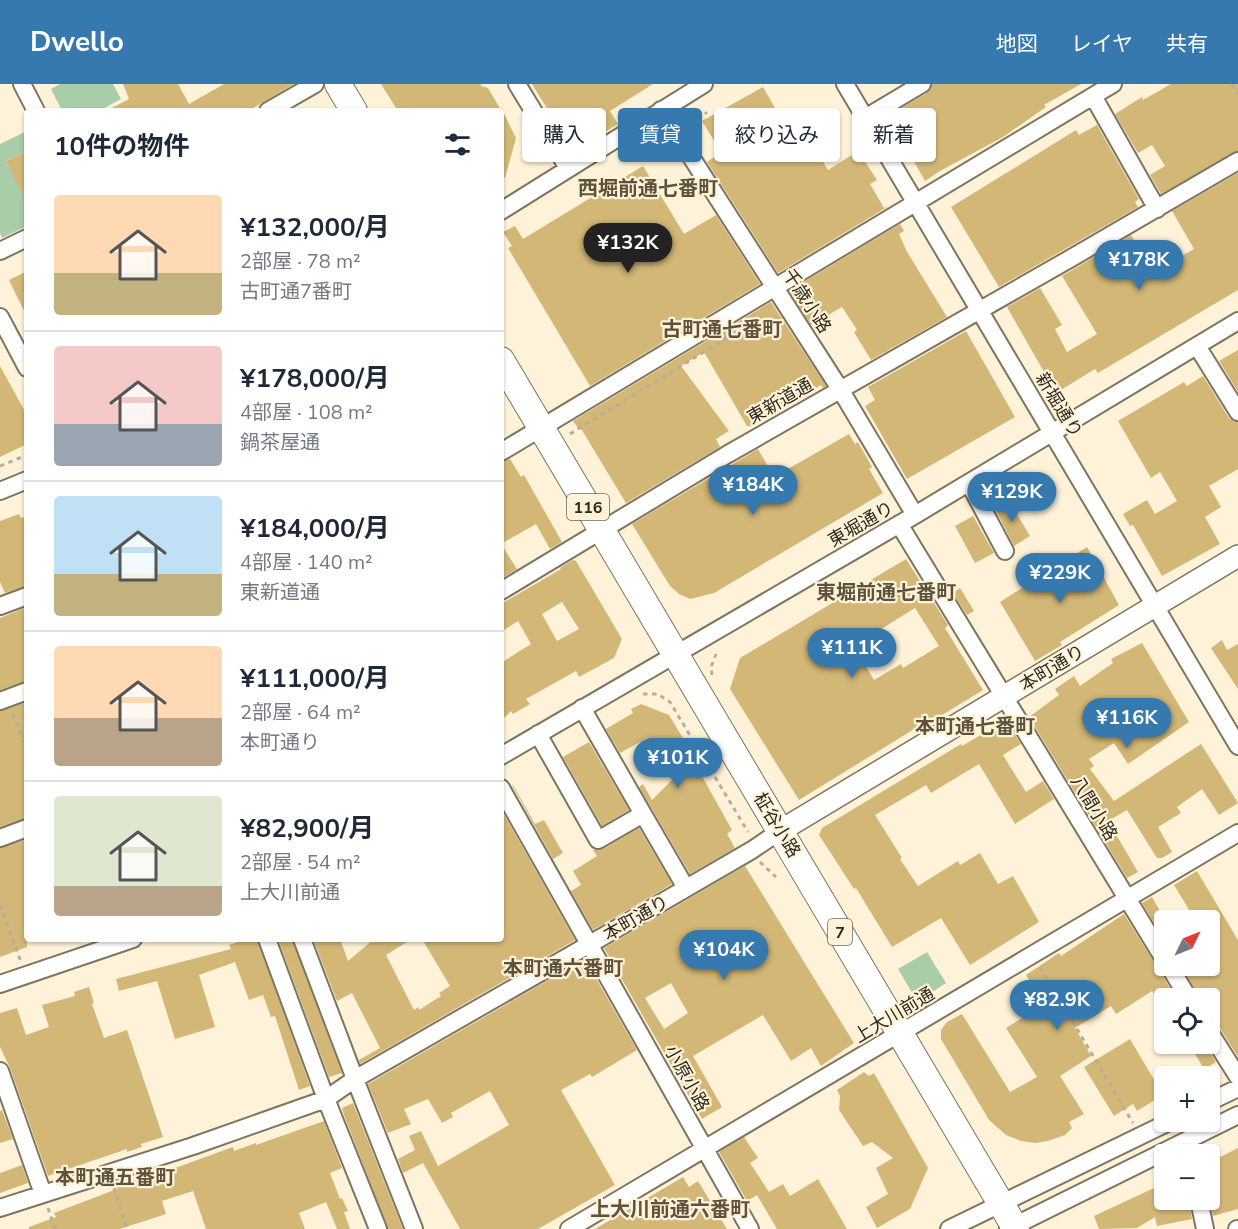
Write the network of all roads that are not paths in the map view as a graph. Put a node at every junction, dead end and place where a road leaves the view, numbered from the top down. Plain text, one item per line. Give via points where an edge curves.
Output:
1 (22, 84) edge
2 (315, 84) edge
3 (338, 84) edge
4 (517, 84) edge
5 (705, 84) edge
6 (845, 84) edge
7 (922, 84) edge
8 (1113, 84) edge
9 (1093, 96) junction
10 (34, 108) edge
11 (273, 108) edge
12 (352, 108) edge
13 (664, 108) edge
14 (859, 108) edge
15 (882, 108) edge
16 (618, 137) edge
17 (1238, 161) edge
18 (695, 162) edge
19 (892, 162) edge
20 (568, 168) junction
21 (915, 201) junction
22 (504, 209) edge
23 (1157, 209) junction
24 (24, 239) edge
25 (0, 251) edge
26 (776, 288) junction
27 (979, 310) junction
28 (0, 316) edge
29 (1238, 321) edge
30 (1197, 346) junction
31 (24, 362) edge
32 (504, 365) edge
33 (840, 389) junction
34 (1238, 412) edge
35 (542, 428) junction
36 (1053, 434) junction
37 (504, 450) edge
38 (24, 481) edge
39 (969, 483) junction
40 (0, 491) edge
41 (915, 515) junction
42 (899, 524) junction
43 (602, 530) junction
44 (1005, 551) dead end
45 (1238, 556) edge
46 (504, 589) edge
47 (24, 597) edge
48 (0, 606) edge
49 (1155, 606) junction
50 (675, 654) junction
51 (24, 693) edge
52 (1004, 697) junction
53 (5, 703) edge
54 (582, 708) junction
55 (538, 734) junction
56 (1238, 746) edge
57 (504, 754) edge
58 (504, 793) edge
59 (643, 814) junction
60 (24, 829) edge
61 (780, 831) junction
62 (1238, 833) edge
63 (0, 838) edge
64 (686, 888) junction
65 (1127, 899) junction
66 (124, 942) edge
67 (268, 942) edge
68 (303, 942) edge
69 (1154, 942) edge
70 (590, 944) junction
71 (0, 984) edge
72 (900, 1034) junction
73 (1220, 1048) edge
74 (0, 1071) edge
75 (1238, 1077) edge
76 (355, 1079) junction
77 (1238, 1088) edge
78 (1220, 1097) edge
79 (326, 1099) junction
80 (1238, 1115) edge
81 (1154, 1130) edge
82 (1194, 1144) edge
83 (704, 1149) junction
84 (1154, 1164) edge
85 (43, 1194) junction
86 (1000, 1204) junction
87 (0, 1208) edge
88 (1201, 1210) edge
89 (1013, 1228) edge
90 (378, 1229) edge
91 (414, 1229) edge
92 (569, 1229) edge
93 (750, 1229) edge
94 (949, 1229) edge
95 (1205, 1229) edge

1 - 10 street
2 - 11 street
3 - 12 highway
4 - 20 street
5 - 13 street
6 - 14 street, 新堀通り
7 - 15 street
8 - 9 street
9 - 21 street
9 - 23 street
16 - 20 street
17 - 23 street, 東新道通
18 - 26 street, 千歳小路
19 - 21 street, 新堀通り
20 - 22 street
21 - 26 street
21 - 27 street, 新堀通り
23 - 27 street, 東新道通
24 - 25 street
26 - 33 street, 千歳小路
26 - 35 street
27 - 33 street, 東新道通
27 - 36 street, 新堀通り
28 - 31 street
29 - 30 street, 東堀通り
30 - 34 street
30 - 36 street, 東堀通り
32 - 35 highway, 柾谷小路 / 116
33 - 41 street, 千歳小路
33 - 43 street, 東新道通
35 - 37 street
35 - 43 highway, 柾谷小路 / 116
36 - 39 street, 東堀通り
36 - 49 street, 新堀通り
38 - 40 street
39 - 41 street, 東堀通り
39 - 44 street
41 - 42 street, 東堀通り
42 - 50 street, 東堀通り
42 - 52 street, 八間小路
43 - 46 street, 東新道通
43 - 50 highway, 柾谷小路 / 116
45 - 49 main road, 本町通り
47 - 48 street
49 - 52 main road, 本町通り
49 - 56 street, 新堀通り
50 - 54 street, 東堀通り
50 - 61 highway, 柾谷小路 / 116
51 - 53 street
52 - 61 main road, 本町通り
52 - 65 street, 八間小路
54 - 55 street, 東堀通り
54 - 59 street
55 - 57 street, 東堀通り
55 - 59 street via 598,840
58 - 70 street, 小原小路
59 - 64 street
60 - 63 street
61 - 64 street, 本町通り
61 - 72 highway, 柾谷小路 / 7
62 - 65 street, 上大川前通
64 - 70 street, 本町通り
65 - 69 street, 八間小路
65 - 72 street, 上大川前通
66 - 71 street
67 - 79 street
68 - 76 street
70 - 76 street, 本町通り
70 - 83 street, 小原小路
72 - 83 street, 上大川前通
72 - 86 highway, 柾谷小路 / 7
73 - 75 street
74 - 85 street
76 - 79 street, 本町通り
76 - 91 street
77 - 78 street
79 - 85 street, 本町通り
79 - 90 street
80 - 82 street
81 - 86 street
83 - 92 street, 上大川前通
83 - 93 street, 小原小路
84 - 89 street
85 - 87 street, 本町通り
86 - 89 highway, 柾谷小路 / 7
86 - 94 street
88 - 95 street

